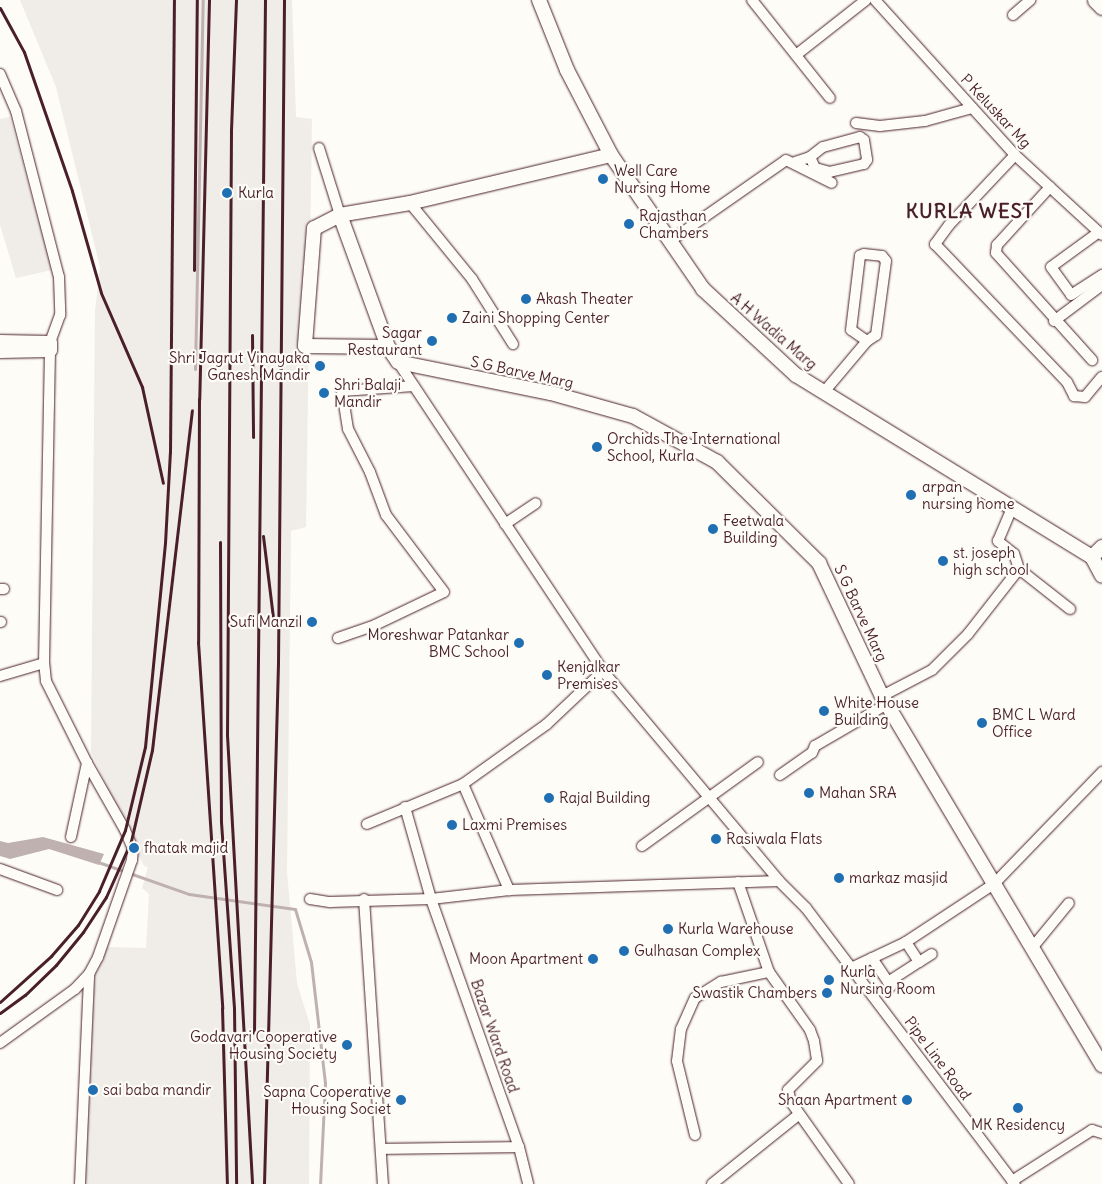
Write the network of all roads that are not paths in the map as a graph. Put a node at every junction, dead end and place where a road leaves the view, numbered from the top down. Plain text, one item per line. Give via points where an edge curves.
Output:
1 (539, 0) edge
2 (752, 0) edge
3 (866, 0) edge
4 (875, 0) edge
5 (1030, 0) edge
6 (1095, 0) edge
7 (1102, 7) edge
8 (1013, 14) dead end
9 (796, 54) junction
10 (0, 74) edge
11 (830, 98) dead end
12 (972, 108) junction
13 (856, 123) dead end
14 (319, 148) dead end
15 (611, 155) junction
16 (1016, 155) junction
17 (810, 157) junction
18 (795, 162) junction
19 (832, 183) dead end
20 (1050, 187) junction
21 (410, 203) junction
22 (340, 216) junction
23 (1098, 232) edge
24 (670, 241) junction
25 (1049, 261) dead end
26 (1102, 275) edge
27 (1102, 285) edge
28 (1054, 320) junction
29 (0, 342) edge
30 (867, 342) junction
31 (514, 344) dead end
32 (50, 346) junction
33 (388, 347) junction
34 (0, 351) edge
35 (1092, 360) dead end
36 (398, 362) junction
37 (1102, 377) edge
38 (414, 386) junction
39 (824, 392) junction
40 (536, 503) dead end
41 (1012, 508) junction
42 (505, 524) junction
43 (1102, 547) edge
44 (1092, 557) junction
45 (1019, 569) junction
46 (1102, 576) edge
47 (1070, 609) dead end
48 (338, 638) dead end
49 (44, 663) junction
50 (603, 671) junction
51 (0, 676) edge
52 (884, 700) junction
53 (758, 762) dead end
54 (86, 763) junction
55 (1102, 772) edge
56 (780, 775) dead end
57 (463, 784) junction
58 (710, 799) junction
59 (405, 807) junction
60 (367, 824) dead end
61 (71, 837) dead end
62 (642, 846) dead end
63 (0, 869) edge
64 (779, 881) junction
65 (738, 882) junction
66 (994, 884) junction
67 (57, 890) dead end
68 (509, 890) junction
69 (310, 899) dead end
70 (364, 899) junction
71 (431, 899) junction
72 (1069, 903) dead end
73 (906, 942) junction
74 (1032, 948) junction
75 (932, 954) dead end
76 (872, 958) junction
77 (919, 962) junction
78 (851, 968) junction
79 (769, 972) junction
80 (89, 974) junction
81 (0, 1043) edge
82 (1102, 1065) edge
83 (798, 1115) junction
84 (1102, 1133) edge
85 (696, 1135) dead end
86 (519, 1147) junction
87 (381, 1149) junction
88 (1014, 1182) edge
89 (80, 1184) edge
90 (383, 1184) edge
91 (528, 1184) edge
92 (712, 1184) edge
93 (849, 1184) edge

1 - 15 street, A H Wadia Marg via 567,70
2 - 9 street
3 - 9 street
4 - 12 street, P Keluskar Mg
5 - 8 street
6 - 7 main road
9 - 11 street
10 - 32 street via 16,111 59,278 60,315
12 - 13 street via 916,122 880,126
12 - 16 street, P Keluskar Mg
14 - 22 street
15 - 21 street
15 - 24 street, A H Wadia Marg
16 - 20 street, P Keluskar Mg
16 - 37 street via 935,244 1067,382 1074,396 1085,398
17 - 17 street via 823,147 860,137 864,140 867,160 830,172 814,168
17 - 18 street
18 - 19 street
18 - 24 street via 786,160 770,169 746,191
20 - 23 street, P Keluskar Mg
20 - 28 street via 998,245 996,253
21 - 22 street
21 - 31 street via 472,279
22 - 33 street
22 - 33 street via 314,228 305,346
23 - 25 street
23 - 26 street via 1051,267 1071,295
24 - 39 street, A H Wadia Marg via 703,289 796,375
27 - 28 street
28 - 35 street
29 - 32 street
30 - 30 street via 851,330 860,256 864,254 882,256 886,261 876,335
30 - 39 street
32 - 34 street
32 - 49 street
33 - 36 street
36 - 38 street, Pipe Line Road
36 - 52 street, S G Barve Marg via 551,393 633,416 717,462 819,562
38 - 42 street, Pipe Line Road
38 - 48 street via 342,391 348,429 370,472 386,515 444,592 375,625
39 - 41 street, A H Wadia Marg
40 - 42 street
41 - 44 street, A H Wadia Marg
41 - 45 street via 998,541 1014,554
42 - 50 street, Pipe Line Road
43 - 44 street
44 - 46 street
45 - 47 street
45 - 52 street via 968,634 932,670
49 - 51 street
49 - 54 street via 46,681
50 - 57 street via 547,724
50 - 58 street, Pipe Line Road
52 - 56 street via 815,746 812,753
52 - 66 street, S G Barve Marg
53 - 58 street
54 - 61 street
54 - 80 street via 128,836 132,860
55 - 66 street
57 - 59 street
57 - 68 street
58 - 62 street
58 - 64 street, Pipe Line Road
59 - 60 street
59 - 71 street, Bazar Ward Road
63 - 67 street
64 - 65 street
64 - 78 street, Pipe Line Road via 806,908
65 - 68 street
65 - 79 street
66 - 73 street
66 - 74 street, S G Barve Marg
68 - 71 street
69 - 70 street
70 - 71 street
70 - 87 street
71 - 86 street, Bazar Ward Road
72 - 74 street
73 - 76 street
73 - 77 street
74 - 82 street, S G Barve Marg
75 - 77 street
76 - 77 street via 890,985
76 - 78 street
78 - 88 street, Pipe Line Road
79 - 83 street via 810,1030 814,1041 817,1061 788,1090
79 - 85 street via 720,982 695,998 681,1029 677,1061
80 - 81 street via 75,989
80 - 89 street
83 - 92 street
83 - 93 street
84 - 88 street via 1092,1130
86 - 87 street
86 - 91 street, Bazar Ward Road
87 - 90 street

